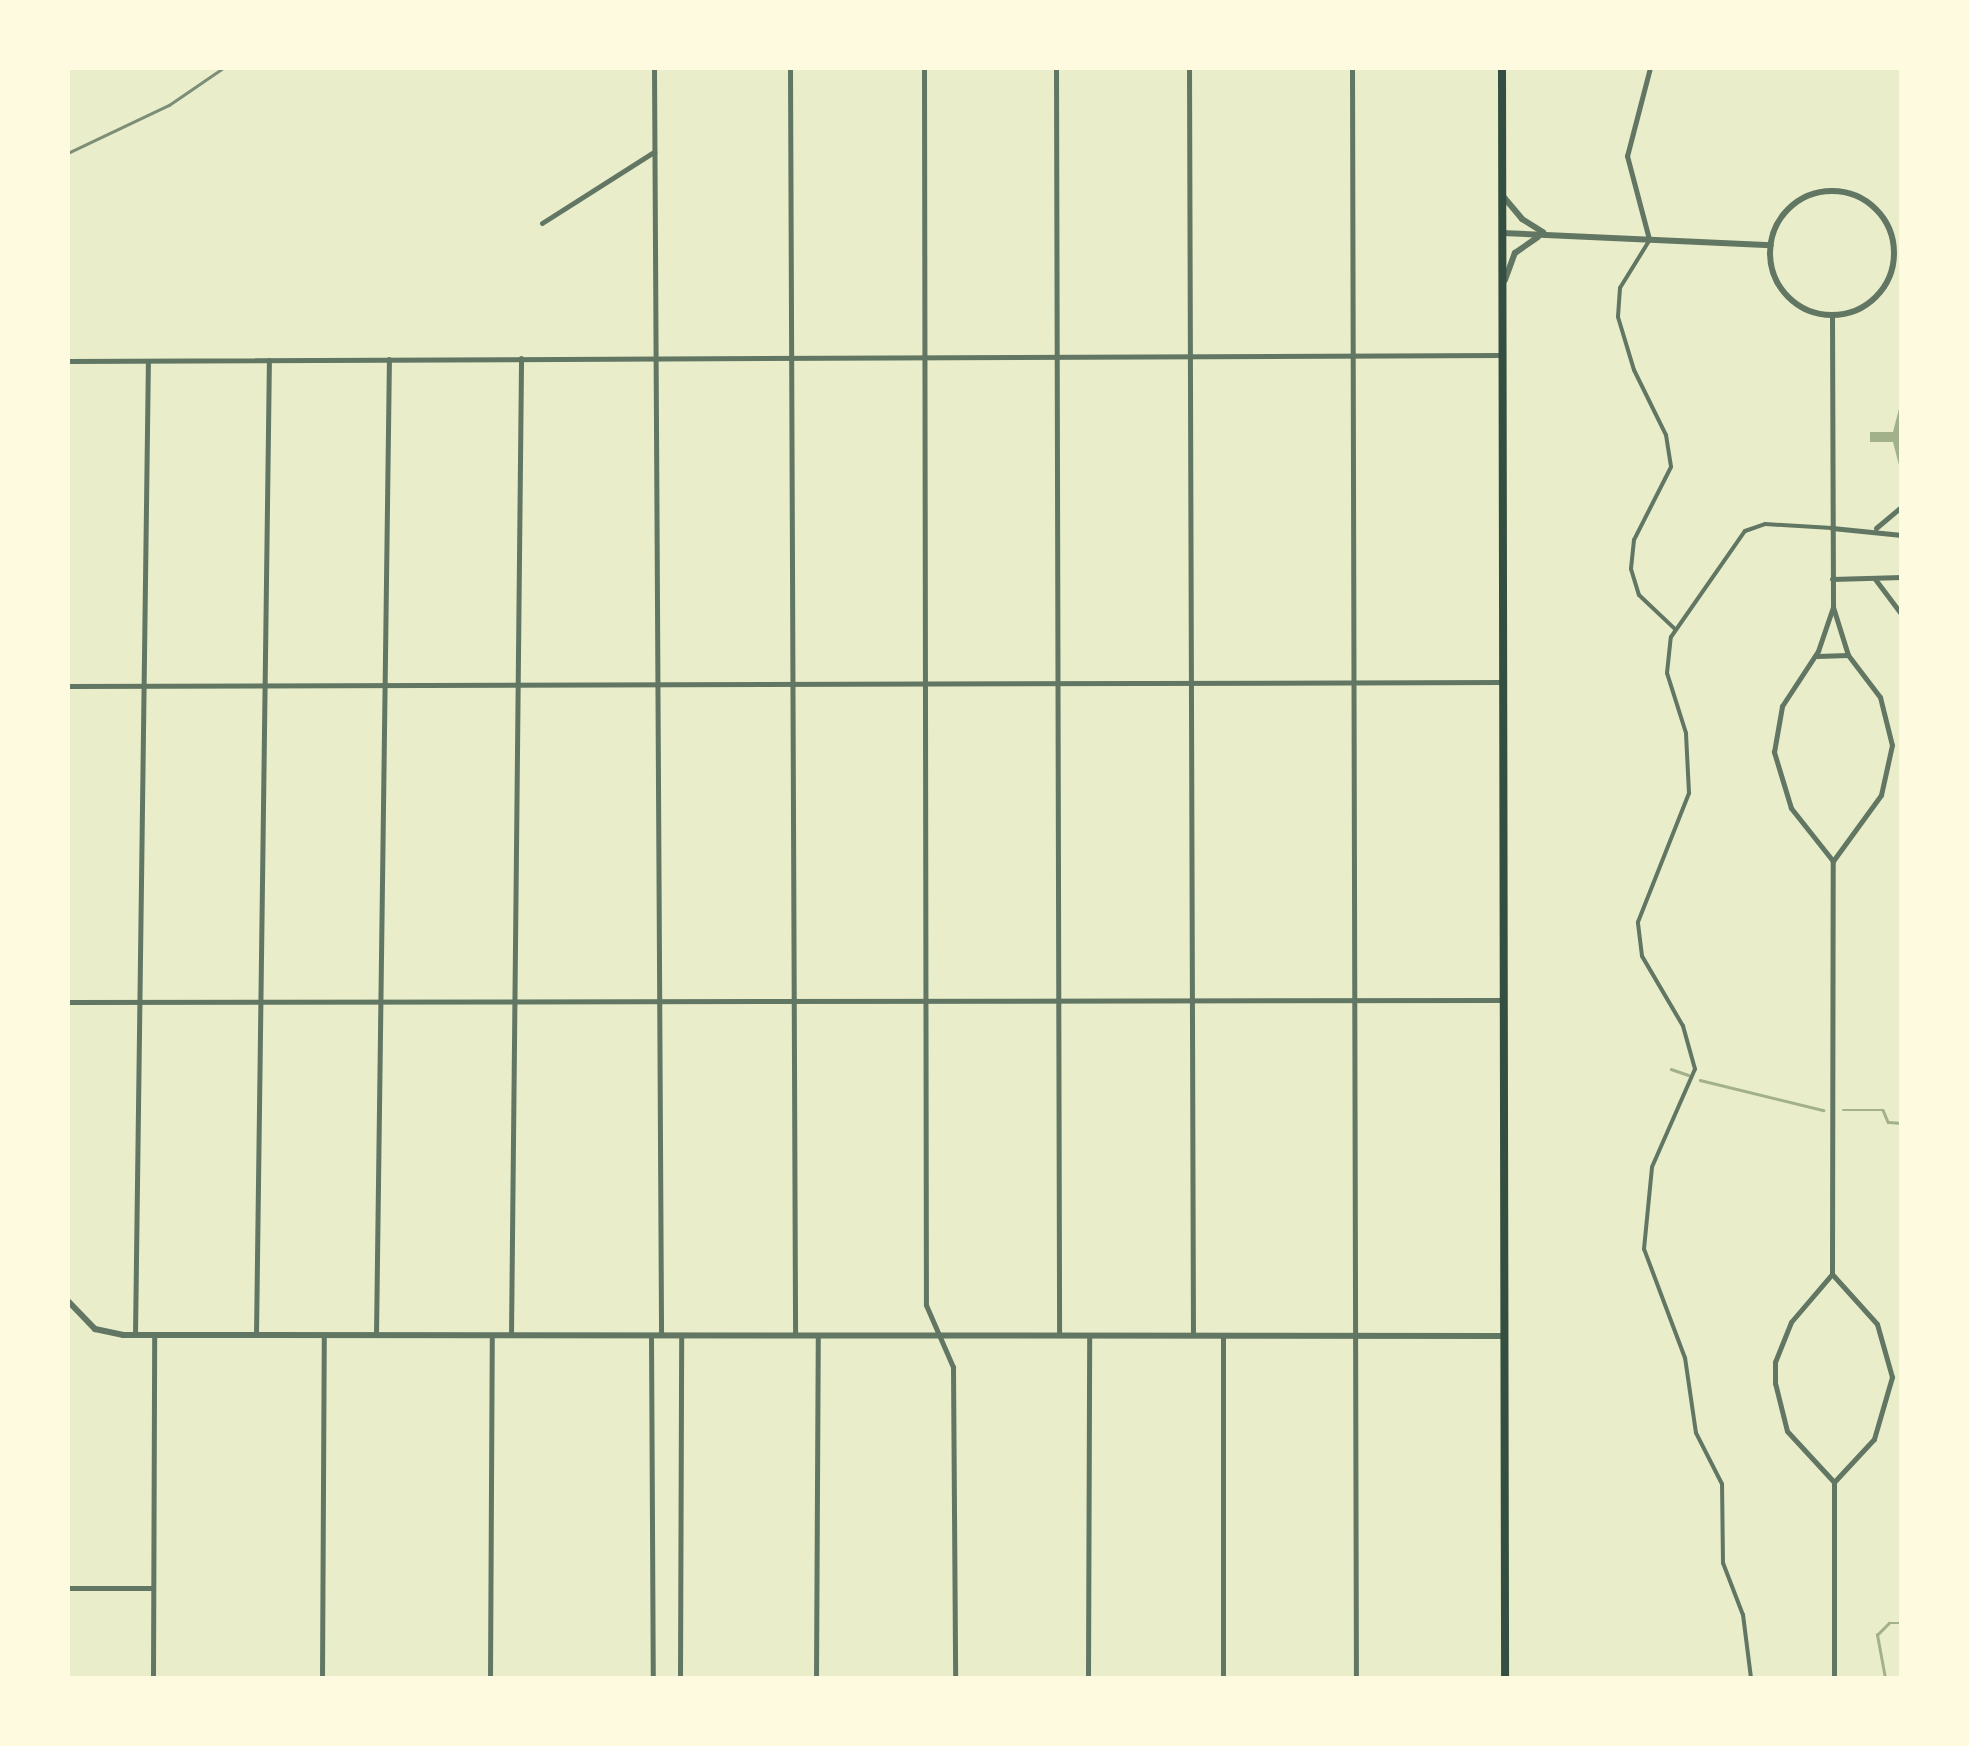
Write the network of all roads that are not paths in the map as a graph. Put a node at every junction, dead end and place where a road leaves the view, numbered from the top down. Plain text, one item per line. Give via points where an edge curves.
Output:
1 (654, 68) edge
2 (790, 68) edge
3 (924, 68) edge
4 (1056, 68) edge
5 (1189, 68) edge
6 (1352, 68) edge
7 (1502, 68) edge
8 (1650, 68) edge
9 (654, 152) junction
10 (1502, 195) junction
11 (542, 223) dead end
12 (1502, 233) junction
13 (1549, 234) junction
14 (1649, 239) junction
15 (1771, 245) junction
16 (1898, 254) edge
17 (1502, 291) junction
18 (1832, 315) junction
19 (1502, 355) junction
20 (1057, 356) junction
21 (1190, 356) junction
22 (1354, 356) junction
23 (924, 357) junction
24 (521, 358) junction
25 (658, 358) junction
26 (792, 358) junction
27 (389, 359) junction
28 (269, 360) junction
29 (68, 361) edge
30 (148, 361) junction
31 (1902, 506) edge
32 (1832, 528) junction
33 (1874, 530) junction
34 (1902, 535) edge
35 (1902, 577) edge
36 (1832, 578) junction
37 (1875, 578) junction
38 (1832, 606) junction
39 (1902, 615) edge
40 (1676, 629) junction
41 (1848, 655) junction
42 (1814, 657) junction
43 (1503, 682) junction
44 (1056, 683) junction
45 (518, 684) junction
46 (659, 684) junction
47 (924, 684) junction
48 (1190, 684) junction
49 (1354, 684) junction
50 (385, 685) junction
51 (792, 685) junction
52 (68, 686) edge
53 (144, 686) junction
54 (264, 686) junction
55 (1833, 861) junction
56 (1059, 1000) junction
57 (1191, 1000) junction
58 (1354, 1000) junction
59 (1504, 1000) junction
60 (514, 1001) junction
61 (660, 1001) junction
62 (794, 1001) junction
63 (926, 1001) junction
64 (68, 1002) edge
65 (140, 1002) junction
66 (261, 1002) junction
67 (383, 1002) junction
68 (1832, 1274) junction
69 (68, 1300) edge
70 (135, 1335) junction
71 (154, 1335) junction
72 (256, 1335) junction
73 (324, 1335) junction
74 (376, 1335) junction
75 (492, 1335) junction
76 (511, 1335) junction
77 (651, 1335) junction
78 (662, 1335) junction
79 (681, 1335) junction
80 (795, 1335) junction
81 (818, 1335) junction
82 (940, 1335) junction
83 (1059, 1336) junction
84 (1089, 1336) junction
85 (1194, 1336) junction
86 (1223, 1336) junction
87 (1356, 1336) junction
88 (1504, 1336) junction
89 (1834, 1482) junction
90 (68, 1588) edge
91 (153, 1588) junction
92 (153, 1678) edge
93 (322, 1678) edge
94 (490, 1678) edge
95 (653, 1678) edge
96 (680, 1678) edge
97 (816, 1678) edge
98 (954, 1678) edge
99 (1088, 1678) edge
100 (1223, 1678) edge
101 (1356, 1678) edge
102 (1505, 1678) edge
103 (1751, 1678) edge
104 (1834, 1678) edge

1 - 9 street
2 - 26 street
3 - 23 street
4 - 20 street
5 - 21 street
6 - 22 street
7 - 10 main road
8 - 14 street via 1627,156
9 - 11 street
9 - 25 street
10 - 12 main road
10 - 13 street via 1522,219
12 - 13 street
12 - 17 main road
13 - 14 street
13 - 17 street via 1518,248
14 - 15 street
14 - 40 street via 1620,288 1618,318 1666,435 1671,467 1634,540 1631,569 1639,594
15 - 16 street via 1778,222 1796,202 1838,192 1880,214
15 - 18 street via 1785,292 1809,310
16 - 18 street via 1876,296
17 - 19 main road
18 - 32 street
19 - 22 street
19 - 43 main road
20 - 21 street
20 - 23 street
20 - 44 street
21 - 22 street
21 - 48 street
22 - 49 street
23 - 26 street
23 - 47 street
24 - 25 street
24 - 27 street
24 - 45 street
25 - 26 street
25 - 46 street
26 - 51 street
27 - 28 street
27 - 50 street
28 - 30 street
28 - 54 street
29 - 30 street
30 - 53 street
31 - 33 street
32 - 33 street
32 - 36 street
32 - 40 street via 1765,524 1745,531
33 - 34 street
35 - 37 street
36 - 37 street
36 - 38 street
37 - 39 street
38 - 41 street
38 - 42 street
40 - 103 street via 1666,662 1688,745 1689,793 1646,892 1638,934 1642,956 1690,1042 1695,1069 1652,1166 1644,1249 1685,1358 1696,1433 1722,1484 1723,1563 1743,1615
41 - 42 street
41 - 55 street via 1886,712 1891,763 1876,804
42 - 55 street via 1782,706 1774,752 1791,808
43 - 49 street
43 - 59 main road
44 - 47 street
44 - 48 street
44 - 56 street
45 - 46 street
45 - 50 street
45 - 60 street
46 - 51 street
46 - 61 street
47 - 51 street
47 - 63 street
48 - 49 street
48 - 57 street
49 - 58 street
50 - 54 street
50 - 67 street
51 - 62 street
52 - 53 street
53 - 54 street
53 - 65 street
54 - 66 street
55 - 68 street
56 - 57 street
56 - 63 street
56 - 83 street
57 - 58 street
57 - 85 street
58 - 59 street
58 - 87 street
59 - 88 main road
60 - 61 street
60 - 67 street
60 - 76 street
61 - 62 street
61 - 78 street
62 - 63 street
62 - 80 street
63 - 82 street via 926,1305
64 - 65 street
65 - 66 street
65 - 70 street
66 - 67 street
66 - 72 street
67 - 74 street
68 - 89 street via 1876,1324 1892,1378 1874,1439
68 - 89 street via 1791,1322 1775,1383 1787,1432
69 - 70 street via 95,1329
70 - 71 street
71 - 72 street
71 - 91 street
72 - 73 street
73 - 74 street
73 - 93 street
74 - 75 street
75 - 76 street
75 - 94 street
76 - 77 street
77 - 78 street
77 - 95 street
78 - 79 street
79 - 80 street
79 - 96 street
80 - 81 street
81 - 82 street
81 - 97 street
82 - 83 street
82 - 98 street via 953,1367
83 - 84 street
84 - 85 street
84 - 99 street
85 - 86 street
86 - 87 street
86 - 100 street
87 - 88 street
87 - 101 street
88 - 102 main road
89 - 104 street
90 - 91 street
91 - 92 street

